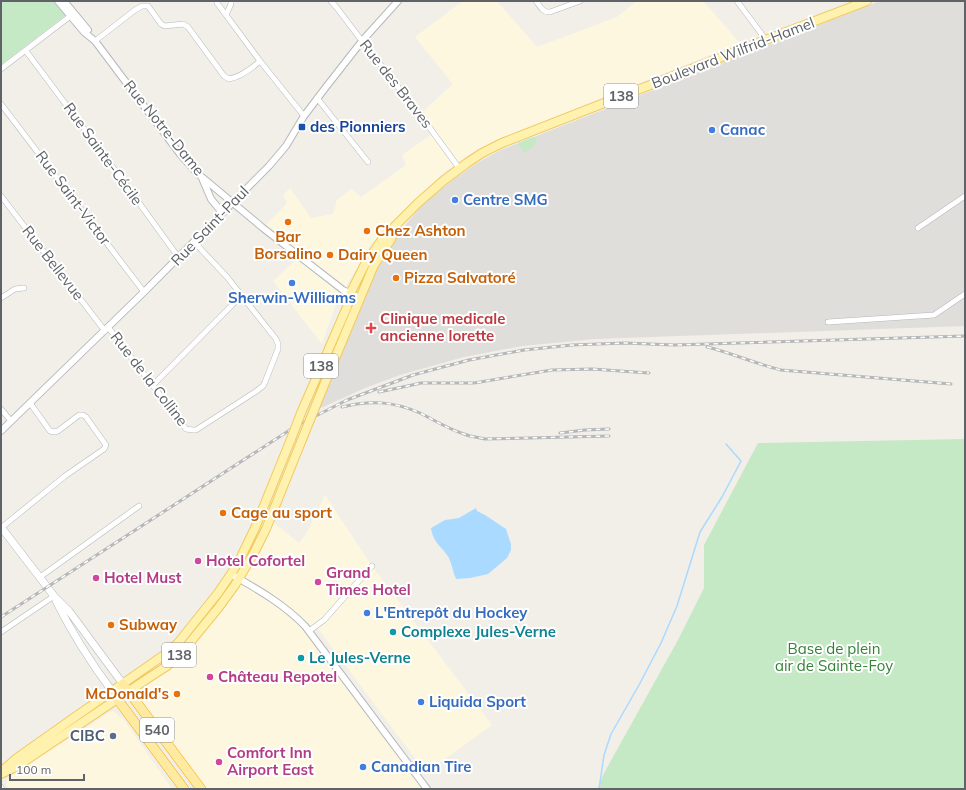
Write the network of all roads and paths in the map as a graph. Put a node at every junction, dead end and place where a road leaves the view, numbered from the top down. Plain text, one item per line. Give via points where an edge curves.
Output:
1 (58, 1) edge
2 (64, 1) edge
3 (217, 1) edge
4 (231, 1) edge
5 (331, 1) edge
6 (398, 1) edge
7 (536, 1) edge
8 (580, 1) edge
9 (737, 1) edge
10 (867, 1) edge
11 (73, 15) junction
12 (226, 15) junction
13 (93, 39) junction
14 (766, 40) junction
15 (362, 41) junction
16 (26, 51) junction
17 (260, 61) junction
18 (1, 69) edge
19 (317, 98) junction
20 (1, 104) edge
21 (304, 116) junction
22 (368, 162) dead end
23 (459, 168) junction
24 (201, 176) junction
25 (1, 196) edge
26 (965, 196) edge
27 (233, 202) junction
28 (219, 216) junction
29 (396, 225) junction
30 (918, 228) dead end
31 (194, 242) junction
32 (179, 258) junction
33 (24, 288) dead end
34 (144, 292) junction
35 (350, 294) junction
36 (965, 294) edge
37 (241, 296) junction
38 (1, 298) edge
39 (360, 298) junction
40 (828, 322) dead end
41 (107, 329) junction
42 (153, 385) junction
43 (30, 403) junction
44 (1, 409) edge
45 (11, 421) junction
46 (1, 432) edge
47 (139, 506) dead end
48 (1, 527) edge
49 (372, 566) dead end
50 (231, 574) junction
51 (40, 577) junction
52 (239, 578) junction
53 (54, 596) junction
54 (309, 631) junction
55 (1, 632) edge
56 (123, 684) junction
57 (112, 691) junction
58 (128, 692) junction
59 (118, 699) junction
60 (1, 773) edge
61 (184, 789) edge
62 (201, 789) edge
63 (427, 789) edge

1 - 11 street, Rue Notre-Dame
2 - 11 street, Rue Notre-Dame
3 - 12 street
4 - 12 street
5 - 15 street, Rue des Braves
6 - 15 street, Rue Saint-Paul
7 - 8 street via 547,13
9 - 14 street
10 - 14 main road, Boulevard Wilfrid-Hamel / 138
11 - 13 street, Rue Notre-Dame via 84,32
11 - 16 street
12 - 17 street
13 - 17 street via 135,10 148,6 161,24 183,24 188,27 224,76 229,79 251,69
13 - 24 street, Rue Notre-Dame via 180,154
14 - 23 main road, Boulevard Wilfrid-Hamel / 138 via 502,143
15 - 19 street, Rue Saint-Paul
15 - 23 street, Rue des Braves
16 - 18 street
16 - 32 street, Rue Sainte-Cécile
17 - 21 street
19 - 21 street, Rue Saint-Paul
19 - 22 street
20 - 34 street, Rue Saint-Victor
21 - 27 street, Rue Saint-Paul via 286,146
23 - 29 main road, Boulevard Wilfrid-Hamel / 138
24 - 27 street, Rue Notre-Dame
24 - 28 street via 211,199 220,210
25 - 41 street, Rue Bellevue
26 - 30 street
27 - 28 street, Rue Saint-Paul
27 - 35 street, Rue Notre-Dame
28 - 31 street, Rue Saint-Paul
29 - 35 main road, Boulevard Wilfrid-Hamel / 138 via 383,238 365,264
29 - 39 main road, Boulevard Wilfrid-Hamel via 391,239 374,265
31 - 32 street, Rue Saint-Paul
31 - 37 street, Rue de la Colline
32 - 34 street, Rue Saint-Paul
33 - 38 street via 15,289
34 - 41 street, Rue Saint-Paul
35 - 39 street, Rue Notre-Dame
35 - 50 main road, Boulevard Wilfrid-Hamel / 138, bridge via 347,307 301,413 254,532
36 - 40 street via 934,315
37 - 42 street
37 - 42 street, Rue de la Colline via 278,344 263,386 193,430 186,429
39 - 52 main road, Boulevard Wilfrid-Hamel, bridge via 266,529
41 - 42 street, Rue de la Colline
41 - 43 street, Rue Saint-Paul
43 - 45 street, Rue Saint-Paul
43 - 48 street via 54,432 79,415 83,415 106,445
44 - 45 street
45 - 46 street, Rue Saint-Paul
47 - 51 street
48 - 51 main road
49 - 54 street via 324,620
50 - 52 street
50 - 56 main road, Boulevard Wilfrid-Hamel / 138 via 178,643
51 - 53 main road
52 - 54 street via 282,605
52 - 58 main road, Boulevard Wilfrid-Hamel / 138 via 219,607 176,658
53 - 55 street
53 - 56 main road via 69,611
53 - 57 main road via 68,624
54 - 63 street
56 - 57 main road, Boulevard Wilfrid-Hamel
56 - 58 highway, 540
57 - 59 highway, 540
57 - 60 main road, Boulevard Wilfrid-Hamel via 17,758
58 - 59 main road, Boulevard Wilfrid-Hamel / 138
58 - 62 highway, 540
59 - 60 main road, Boulevard Wilfrid-Hamel / 138 via 16,767
59 - 61 highway, 540

